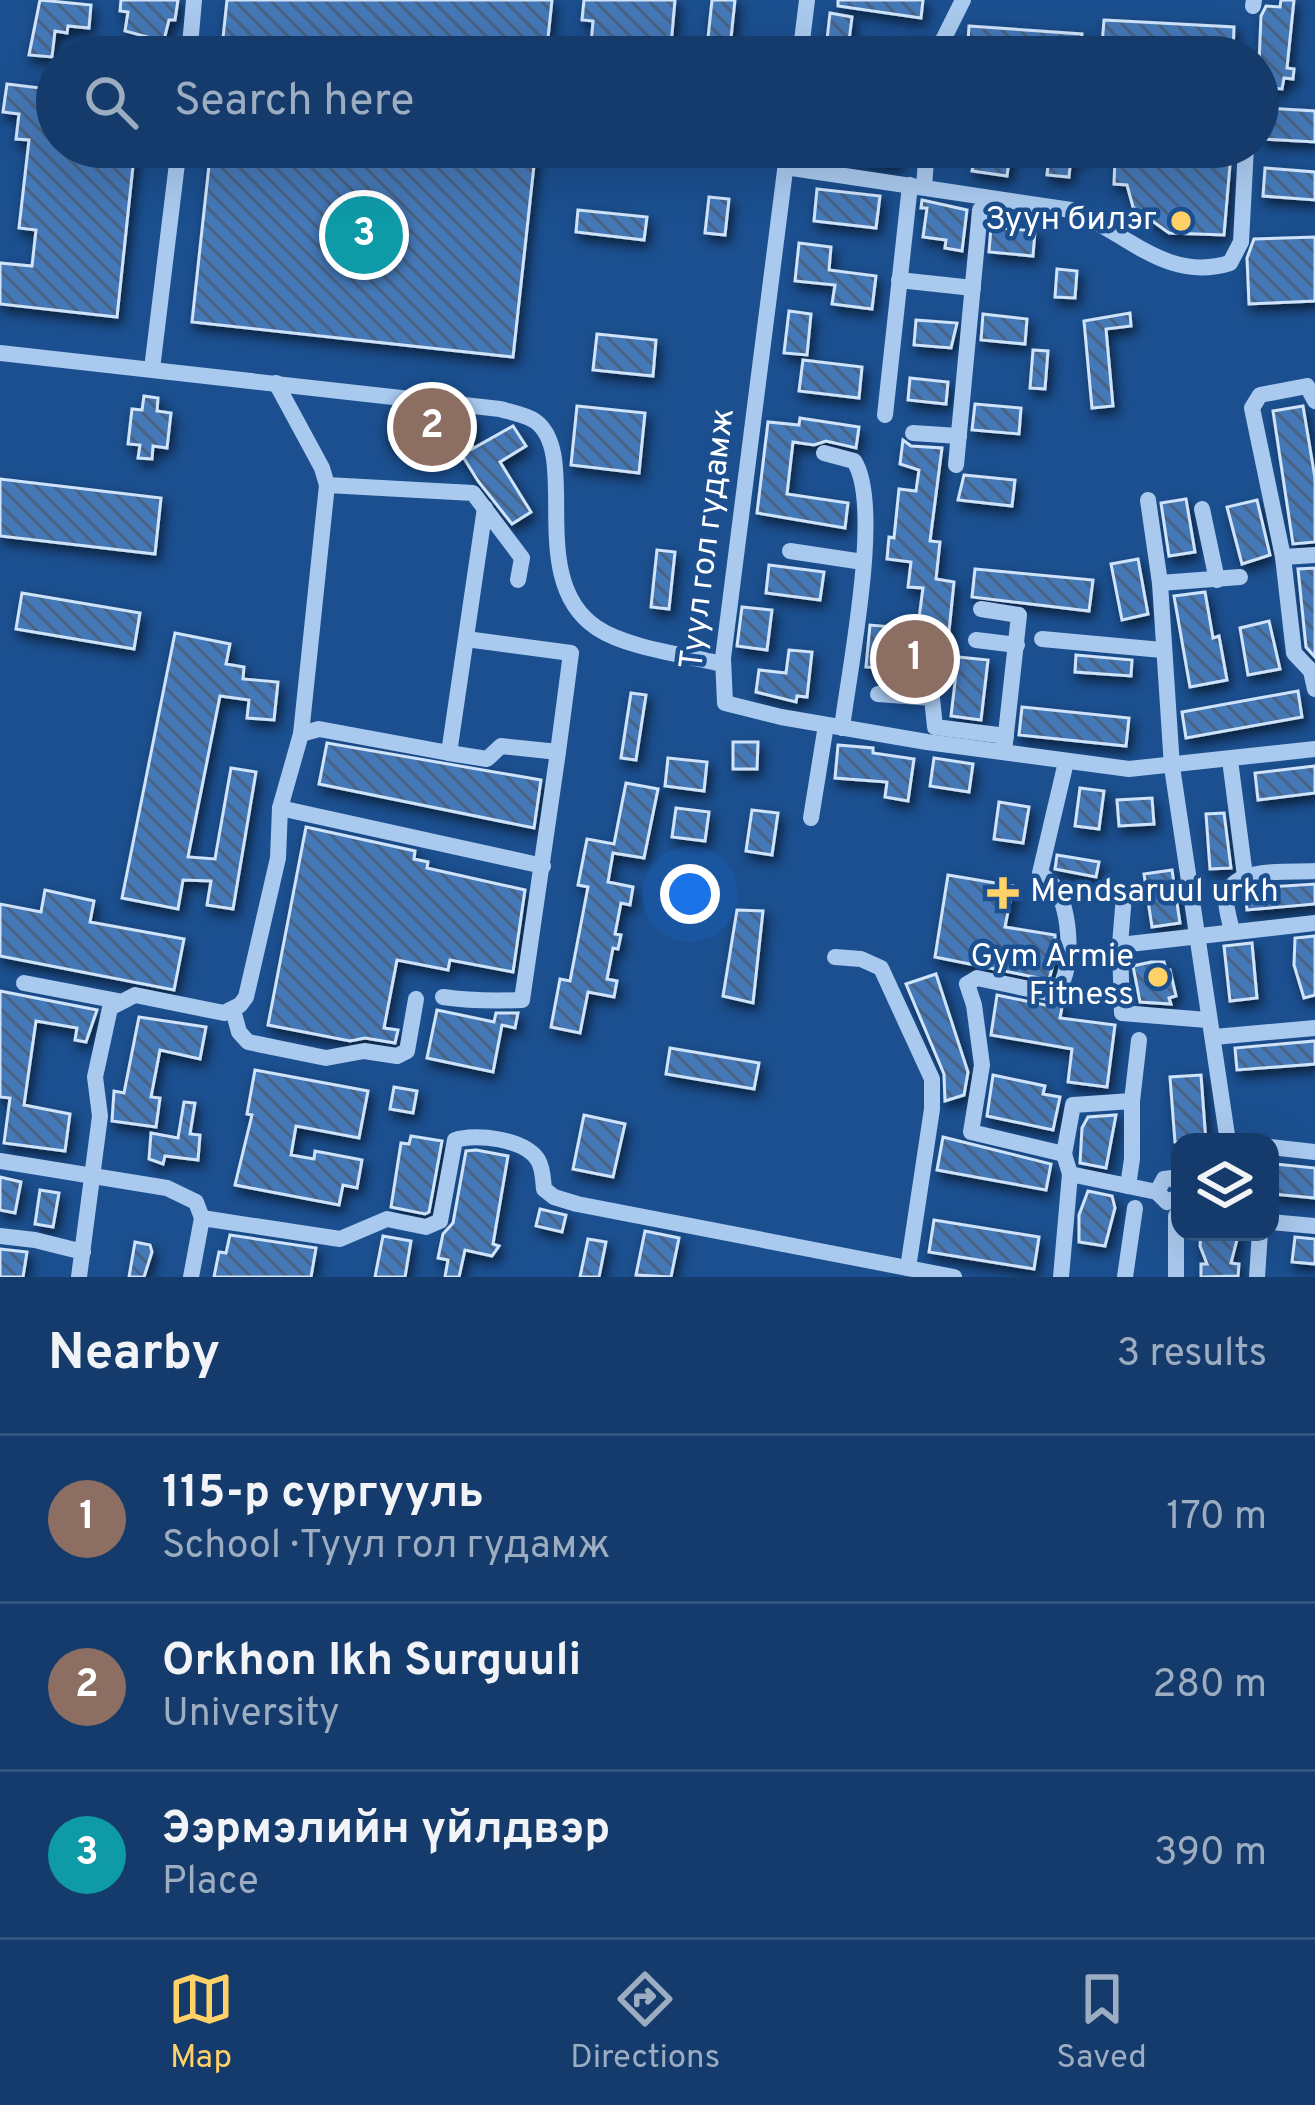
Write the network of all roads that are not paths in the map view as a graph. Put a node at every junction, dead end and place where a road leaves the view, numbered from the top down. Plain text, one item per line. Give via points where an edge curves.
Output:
1 (194, 0) edge
2 (807, 0) edge
3 (963, 0) edge
4 (190, 36) edge
5 (803, 36) edge
6 (945, 36) edge
7 (176, 168) edge
8 (785, 168) edge
9 (792, 168) edge
10 (922, 168) edge
11 (1245, 168) edge
12 (917, 186) junction
13 (980, 210) dead end
14 (899, 280) junction
15 (973, 288) junction
16 (0, 353) edge
17 (152, 369) junction
18 (276, 383) junction
19 (1315, 401) edge
20 (885, 415) dead end
21 (913, 433) dead end
22 (959, 436) junction
23 (824, 453) dead end
24 (956, 465) dead end
25 (327, 485) junction
26 (1148, 500) dead end
27 (485, 508) junction
28 (1202, 509) dead end
29 (790, 551) dead end
30 (1315, 555) edge
31 (1283, 557) junction
32 (862, 562) junction
33 (1240, 577) dead end
34 (518, 580) dead end
35 (1217, 580) junction
36 (1160, 584) junction
37 (981, 609) dead end
38 (466, 639) junction
39 (1042, 639) dead end
40 (976, 640) dead end
41 (1017, 645) junction
42 (1162, 650) junction
43 (722, 664) junction
44 (1315, 689) edge
45 (878, 694) dead end
46 (834, 727) junction
47 (301, 734) junction
48 (1005, 744) junction
49 (1315, 749) edge
50 (558, 752) junction
51 (449, 753) junction
52 (1231, 760) junction
53 (1066, 763) junction
54 (1172, 767) junction
55 (280, 808) junction
56 (811, 818) dead end
57 (543, 866) junction
58 (1315, 871) edge
59 (1245, 876) junction
60 (1124, 895) dead end
61 (1315, 923) edge
62 (1232, 931) junction
63 (1196, 934) junction
64 (1120, 945) junction
65 (835, 957) dead end
66 (25, 983) dead end
67 (442, 997) dead end
68 (416, 998) dead end
69 (118, 1001) junction
70 (233, 1010) junction
71 (1315, 1028) edge
72 (1210, 1029) junction
73 (1139, 1040) dead end
74 (1132, 1101) junction
75 (1227, 1133) edge
76 (1279, 1148) edge
77 (1315, 1152) edge
78 (1064, 1154) junction
79 (0, 1161) edge
80 (1070, 1174) junction
81 (95, 1176) junction
82 (1171, 1178) edge
83 (1128, 1186) junction
84 (1157, 1192) junction
85 (1171, 1200) edge
86 (1135, 1208) dead end
87 (202, 1218) junction
88 (1279, 1223) edge
89 (1315, 1226) edge
90 (0, 1236) edge
91 (1176, 1241) edge
92 (1259, 1241) edge
93 (83, 1252) junction
94 (908, 1268) junction
95 (79, 1277) edge
96 (190, 1277) edge
97 (954, 1277) edge
98 (1061, 1277) edge
99 (1125, 1277) edge
100 (1176, 1277) edge
101 (1257, 1277) edge

1 - 4 street
2 - 5 street
3 - 6 street
7 - 17 street
8 - 43 street, Туул гол гудамж
9 - 12 street
10 - 12 street
11 - 12 street via 1240,242 1222,266 1150,258 1071,210
12 - 14 street
13 - 15 street
14 - 15 street
14 - 20 street
15 - 22 street
16 - 17 street
17 - 18 street
18 - 25 street
18 - 43 street via 500,409 536,421 553,460 559,577 578,610 608,635
19 - 31 street via 1299,386 1260,395 1252,408
21 - 22 street
22 - 24 street
23 - 32 street via 858,465 867,532
25 - 27 street via 472,493
25 - 47 street
26 - 36 street
27 - 34 street via 522,558
27 - 38 street
28 - 35 street
29 - 32 street
30 - 31 street
31 - 44 street via 1294,653
32 - 46 street
33 - 35 street
35 - 36 street
36 - 42 street
37 - 41 street via 1019,615
38 - 50 street via 571,653
38 - 51 street
39 - 42 street
40 - 41 street
41 - 48 street
42 - 54 street
43 - 46 street, Туул гол гудамж via 725,703
45 - 48 street via 932,698 935,728
46 - 48 street, Туул гол гудамж
46 - 56 street
47 - 51 street via 319,729
47 - 55 street
48 - 53 street, Туул гол гудамж
49 - 52 street, Туул гол гудамж
50 - 51 street via 501,746 488,759
50 - 57 street
52 - 54 street, Туул гол гудамж
52 - 59 street
53 - 54 street, Туул гол гудамж
53 - 78 street via 1040,873 1057,888 1070,931 1064,982 1052,994 977,978 967,984 982,1051 971,1132
54 - 63 street
55 - 57 street
55 - 70 street via 278,859 250,985
57 - 67 street via 521,1000
58 - 59 street
59 - 62 street via 1226,899
60 - 64 street
61 - 62 street
62 - 63 street
63 - 64 street
63 - 72 street
64 - 72 street via 1122,1013
65 - 94 street via 881,968 932,1078
66 - 69 street
68 - 70 street via 407,1051 398,1056 326,1058 248,1042
69 - 70 street via 135,995
69 - 81 street via 106,1016 95,1077
71 - 72 street
72 - 75 street
73 - 74 street
74 - 78 street via 1073,1105
74 - 83 street
76 - 77 street
78 - 80 street
79 - 81 street
80 - 83 street
80 - 98 street
81 - 87 street via 167,1188 196,1202
81 - 93 street
82 - 84 street
83 - 84 street
84 - 85 street
86 - 99 street
87 - 94 street via 340,1239 387,1220 432,1226 440,1221 455,1140 472,1136 533,1154 554,1197
87 - 96 street
88 - 89 street
90 - 93 street
91 - 100 street
92 - 101 street
93 - 95 street
94 - 97 street

